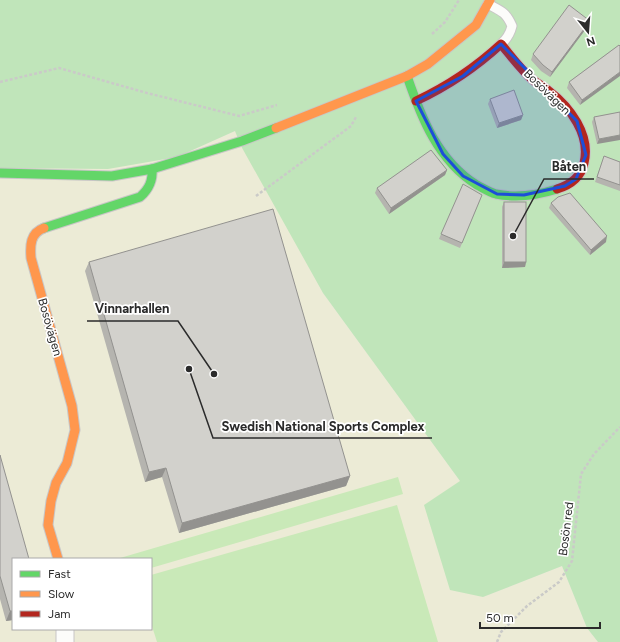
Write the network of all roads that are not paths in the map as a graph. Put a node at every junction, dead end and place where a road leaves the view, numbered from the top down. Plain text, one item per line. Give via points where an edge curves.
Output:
1 (489, 2) edge
2 (501, 44) junction
3 (407, 76) junction
4 (416, 100) junction
5 (152, 169) junction
6 (0, 173) edge
7 (58, 558) edge
8 (65, 630) edge
9 (65, 642) edge

1 - 2 lane via 504,12 512,26 510,34
1 - 3 street via 476,25 428,64
2 - 4 street via 463,76 444,88
2 - 4 street, Bosövägen via 577,121 583,134 586,155 576,179 565,186 546,192 524,195 497,194 481,187 463,176 442,154
3 - 4 street, Bosövägen
3 - 5 street via 242,141
5 - 6 street via 112,176
5 - 7 street, Bosövägen via 149,189 140,198 41,229 31,239 30,258 72,406 75,430 67,463 56,483 51,501 48,525
8 - 9 street

